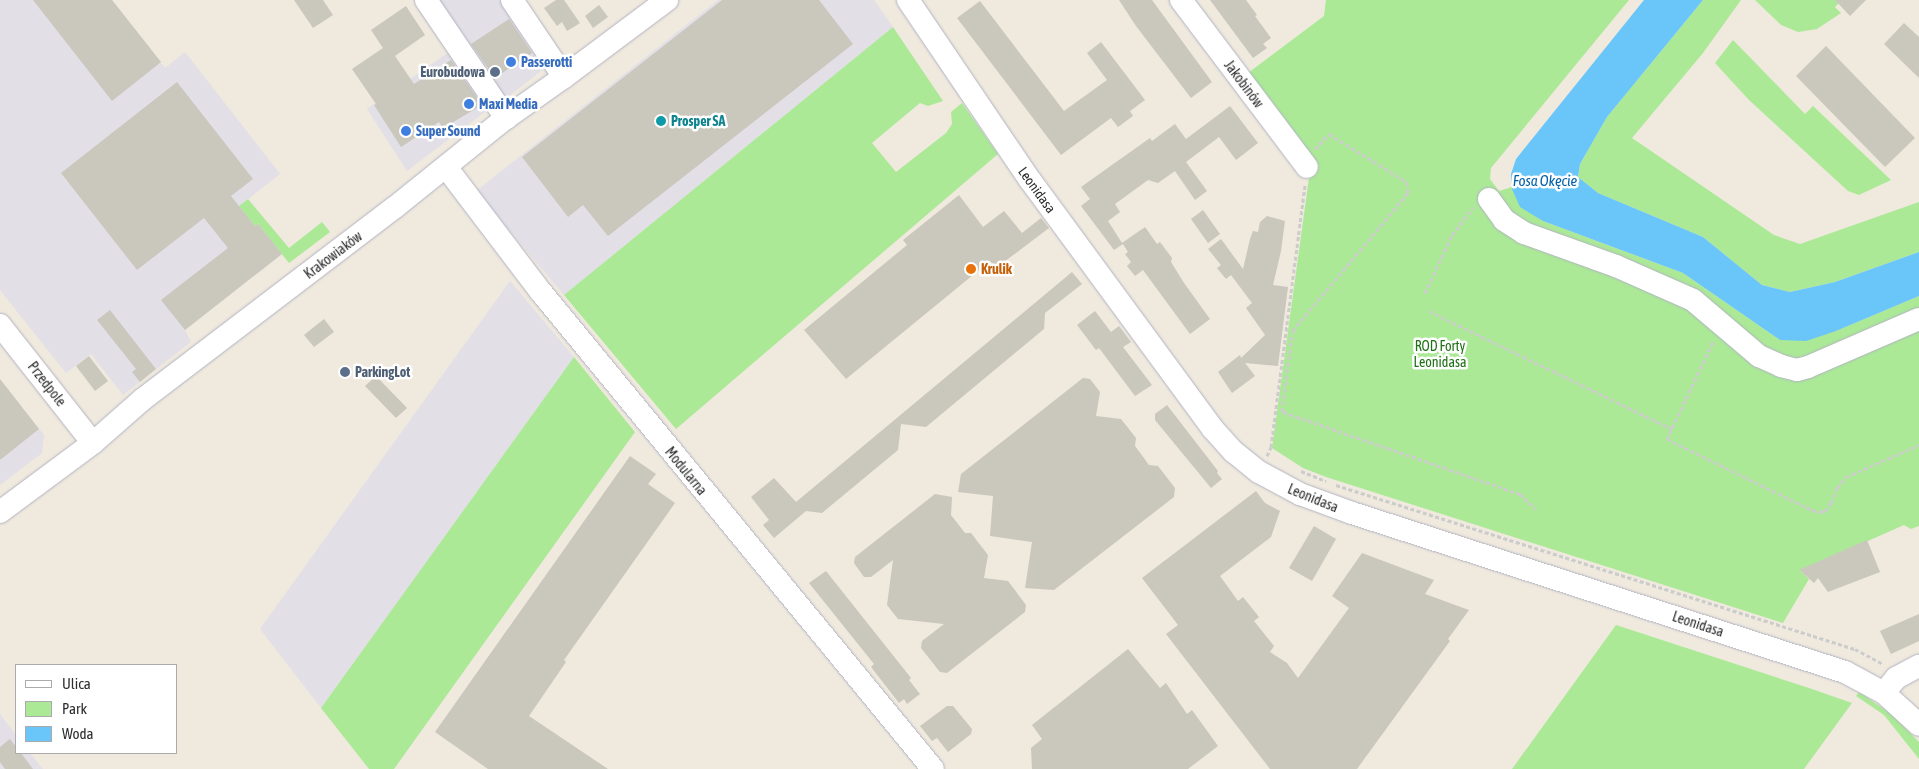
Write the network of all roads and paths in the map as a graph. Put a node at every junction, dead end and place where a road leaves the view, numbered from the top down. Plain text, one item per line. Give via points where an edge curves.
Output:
1 (426, 0) edge
2 (512, 0) edge
3 (667, 0) edge
4 (908, 0) edge
5 (1181, 0) edge
6 (564, 77) junction
7 (506, 118) junction
8 (1308, 162) junction
9 (446, 167) junction
10 (1491, 203) joint
11 (1425, 294) dead end
12 (1430, 311) dead end
13 (1919, 319) edge
14 (0, 325) edge
15 (1723, 327) junction
16 (1672, 428) junction
17 (93, 443) junction
18 (1919, 445) edge
19 (1267, 460) junction
20 (1295, 468) dead end
21 (1536, 508) dead end
22 (0, 512) edge
23 (1910, 670) edge
24 (1884, 693) junction
25 (1919, 725) edge
26 (933, 769) edge

1 - 7 street
2 - 6 street
3 - 6 street, Krakowiaków
4 - 19 street, Leonidasa via 1030,180 1212,429 1234,452
5 - 8 street, Jakobinów
6 - 7 street, Krakowiaków
7 - 9 street, Krakowiaków
8 - 19 path
8 - 21 path via 1329,134 1408,182 1408,193 1293,330 1283,412 1520,494
9 - 17 street, Krakowiaków via 143,399
9 - 26 street, Modularna via 541,292
10 - 11 path via 1479,199 1452,235
10 - 15 street via 1504,220 1524,234 1616,266 1693,300
12 - 16 path
13 - 15 street via 1797,370 1760,356
14 - 17 street, Przedpole
15 - 16 path
16 - 18 path via 1667,439 1821,512 1831,503 1846,477
17 - 22 street, Krakowiaków
19 - 24 street, Leonidasa via 1300,494 1800,656 1845,672
20 - 23 path via 1331,483 1855,649
23 - 24 street
24 - 25 street, Leonidasa

